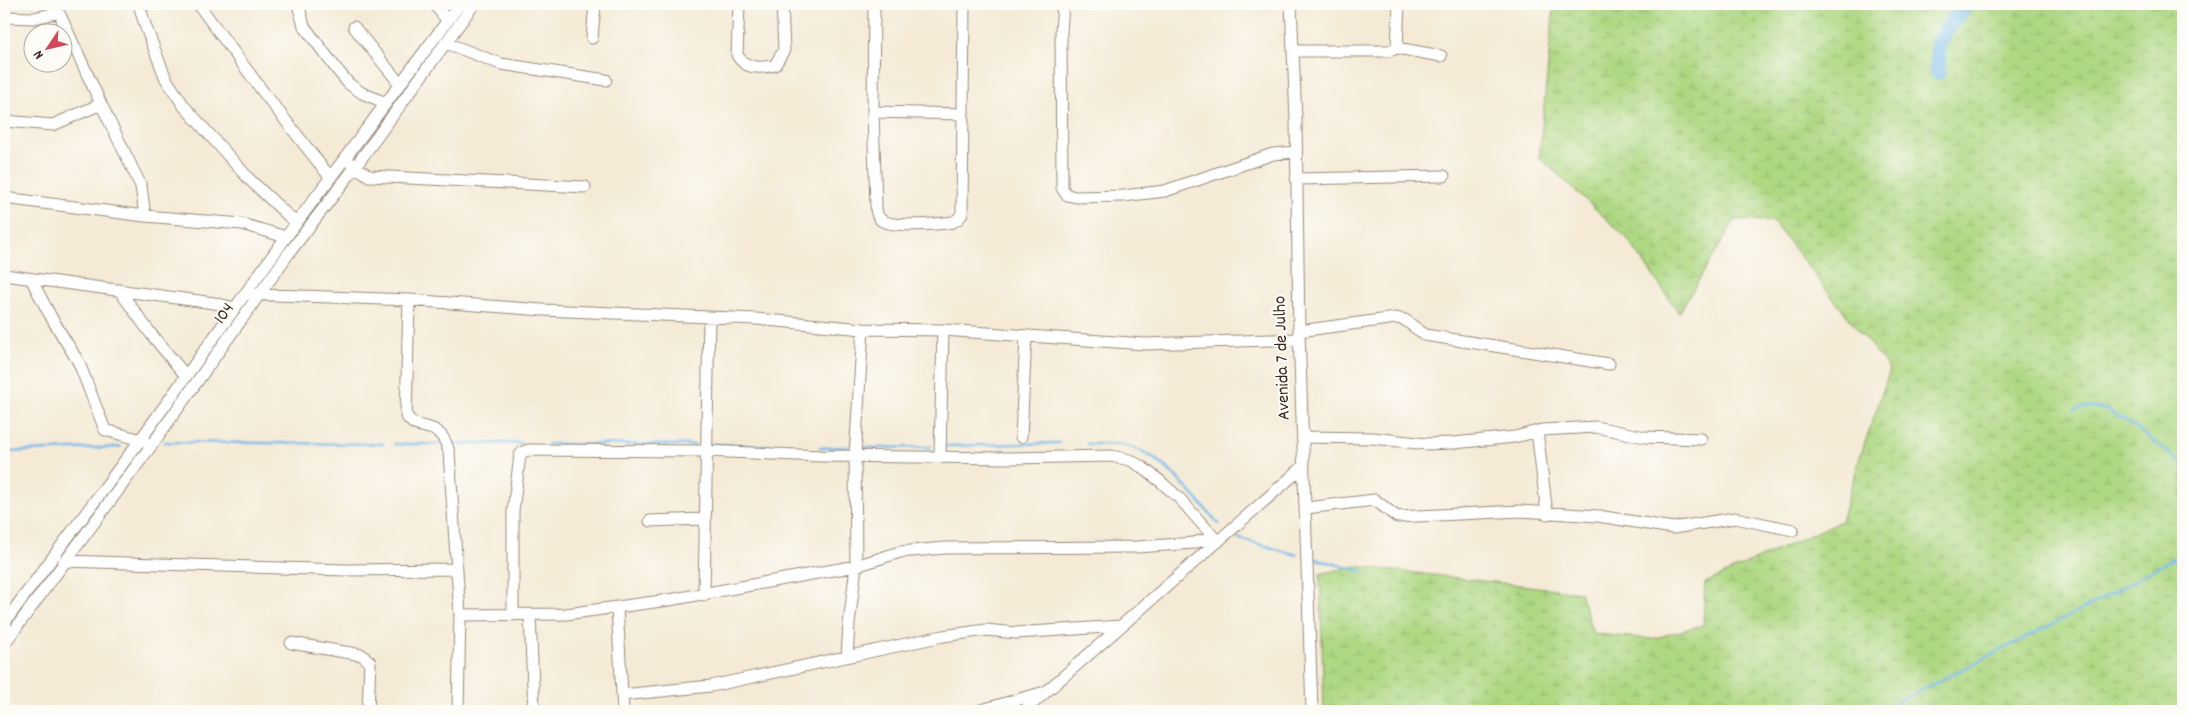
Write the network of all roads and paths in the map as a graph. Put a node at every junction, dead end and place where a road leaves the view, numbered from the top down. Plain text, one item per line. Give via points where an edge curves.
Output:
1 (139, 4) edge
2 (198, 4) edge
3 (298, 4) edge
4 (434, 4) edge
5 (460, 4) edge
6 (474, 4) edge
7 (594, 4) edge
8 (739, 4) edge
9 (782, 4) edge
10 (874, 4) edge
11 (964, 4) edge
12 (1063, 4) edge
13 (1291, 4) edge
14 (1398, 4) edge
15 (4, 17) edge
16 (447, 20) junction
17 (354, 27) dead end
18 (592, 38) dead end
19 (446, 43) junction
20 (1397, 48) junction
21 (1293, 51) junction
22 (1441, 56) dead end
23 (606, 80) dead end
24 (400, 84) junction
25 (386, 103) junction
26 (101, 104) junction
27 (873, 112) junction
28 (963, 114) junction
29 (4, 121) edge
30 (1296, 152) junction
31 (346, 158) junction
32 (355, 167) junction
33 (1444, 176) dead end
34 (330, 177) junction
35 (1296, 179) junction
36 (585, 187) dead end
37 (4, 198) edge
38 (145, 216) junction
39 (296, 223) junction
40 (286, 237) junction
41 (4, 275) edge
42 (32, 279) junction
43 (119, 290) junction
44 (261, 293) junction
45 (246, 294) junction
46 (408, 300) junction
47 (235, 308) junction
48 (709, 318) junction
49 (863, 328) junction
50 (943, 330) junction
51 (1299, 335) junction
52 (1026, 336) junction
53 (1609, 364) dead end
54 (186, 376) junction
55 (1537, 431) junction
56 (1021, 437) dead end
57 (1303, 437) junction
58 (141, 439) junction
59 (1701, 439) dead end
60 (151, 446) junction
61 (705, 451) junction
62 (855, 456) junction
63 (940, 456) junction
64 (1304, 466) junction
65 (1306, 508) junction
66 (1546, 514) junction
67 (705, 519) junction
68 (650, 520) dead end
69 (1793, 530) dead end
70 (1215, 539) junction
71 (64, 561) junction
72 (856, 566) junction
73 (456, 569) junction
74 (704, 595) junction
75 (617, 608) junction
76 (460, 615) junction
77 (513, 615) junction
78 (530, 615) junction
79 (4, 623) edge
80 (1121, 626) junction
81 (291, 643) dead end
82 (4, 644) edge
83 (847, 657) junction
84 (1046, 691) junction
85 (622, 695) junction
86 (368, 711) edge
87 (458, 711) edge
88 (534, 711) edge
89 (623, 711) edge
90 (978, 711) edge
91 (1024, 711) edge
92 (1312, 711) edge

1 - 39 street via 166,79 184,106 254,184
2 - 34 street
3 - 25 street via 304,26 349,84
4 - 16 street
5 - 16 street
6 - 19 street, 104
7 - 18 street
8 - 9 street via 737,55 747,65 765,67 774,65 784,50
10 - 27 street
11 - 28 street
12 - 30 street via 1062,188 1067,195 1156,193 1272,154
13 - 21 street, Avenida 7 de Julho
14 - 20 street
15 - 26 street via 60,15
16 - 24 street
17 - 24 street
19 - 23 street via 501,64
19 - 32 street, 104
20 - 21 street via 1388,51
20 - 22 street
21 - 30 street, Avenida 7 de Julho
24 - 25 street
25 - 31 street
26 - 29 street via 53,125
26 - 38 street via 141,186
27 - 28 street
27 - 28 street via 877,214 881,220 892,224 945,223 958,219 962,214
30 - 35 street, Avenida 7 de Julho
31 - 32 street
31 - 34 street
32 - 36 street via 369,176
32 - 44 street, 104
33 - 35 street
34 - 39 street
35 - 51 street, Avenida 7 de Julho
37 - 38 street
38 - 40 street via 242,224
39 - 40 street
40 - 45 street
41 - 42 street
42 - 43 street
42 - 58 street via 79,362 105,430
43 - 47 street
43 - 54 street
44 - 45 street
44 - 46 street
44 - 60 street, 104
45 - 47 street
46 - 48 street
46 - 73 street via 406,414 417,424 440,432 446,440
47 - 54 street
48 - 49 street
48 - 61 street
49 - 50 street
49 - 62 street
50 - 52 street
50 - 63 street
51 - 52 street via 1145,344
51 - 53 street via 1396,318 1405,320 1425,335
51 - 57 street, Avenida 7 de Julho
52 - 56 street
54 - 58 street
55 - 57 street via 1515,437 1426,444 1373,438
55 - 59 street via 1596,426 1645,438
55 - 66 street
57 - 64 street, Avenida 7 de Julho
58 - 60 street
58 - 79 street
60 - 71 street, 104
61 - 62 street
61 - 67 street
61 - 77 street via 523,452 513,511
62 - 63 street
62 - 72 street
63 - 70 street via 1111,456 1130,460 1142,466 1179,498
64 - 65 street, Avenida 7 de Julho
64 - 70 street
65 - 66 street via 1366,500 1378,501 1397,517 1520,511
65 - 92 street, Avenida 7 de Julho
66 - 69 street via 1598,516 1673,528 1735,518
67 - 68 street
67 - 74 street
70 - 72 street via 1137,547 920,550 900,552
70 - 80 street
71 - 73 street via 345,570
71 - 82 street, 104
72 - 74 street
72 - 83 street
73 - 76 street
74 - 75 street
75 - 78 street
75 - 85 street
76 - 77 street
76 - 87 street
77 - 78 street
78 - 88 street
80 - 83 street via 1016,633 986,630
80 - 84 street
81 - 86 street via 367,658 370,662
83 - 85 street via 711,686
84 - 90 street
84 - 91 street
85 - 89 street

